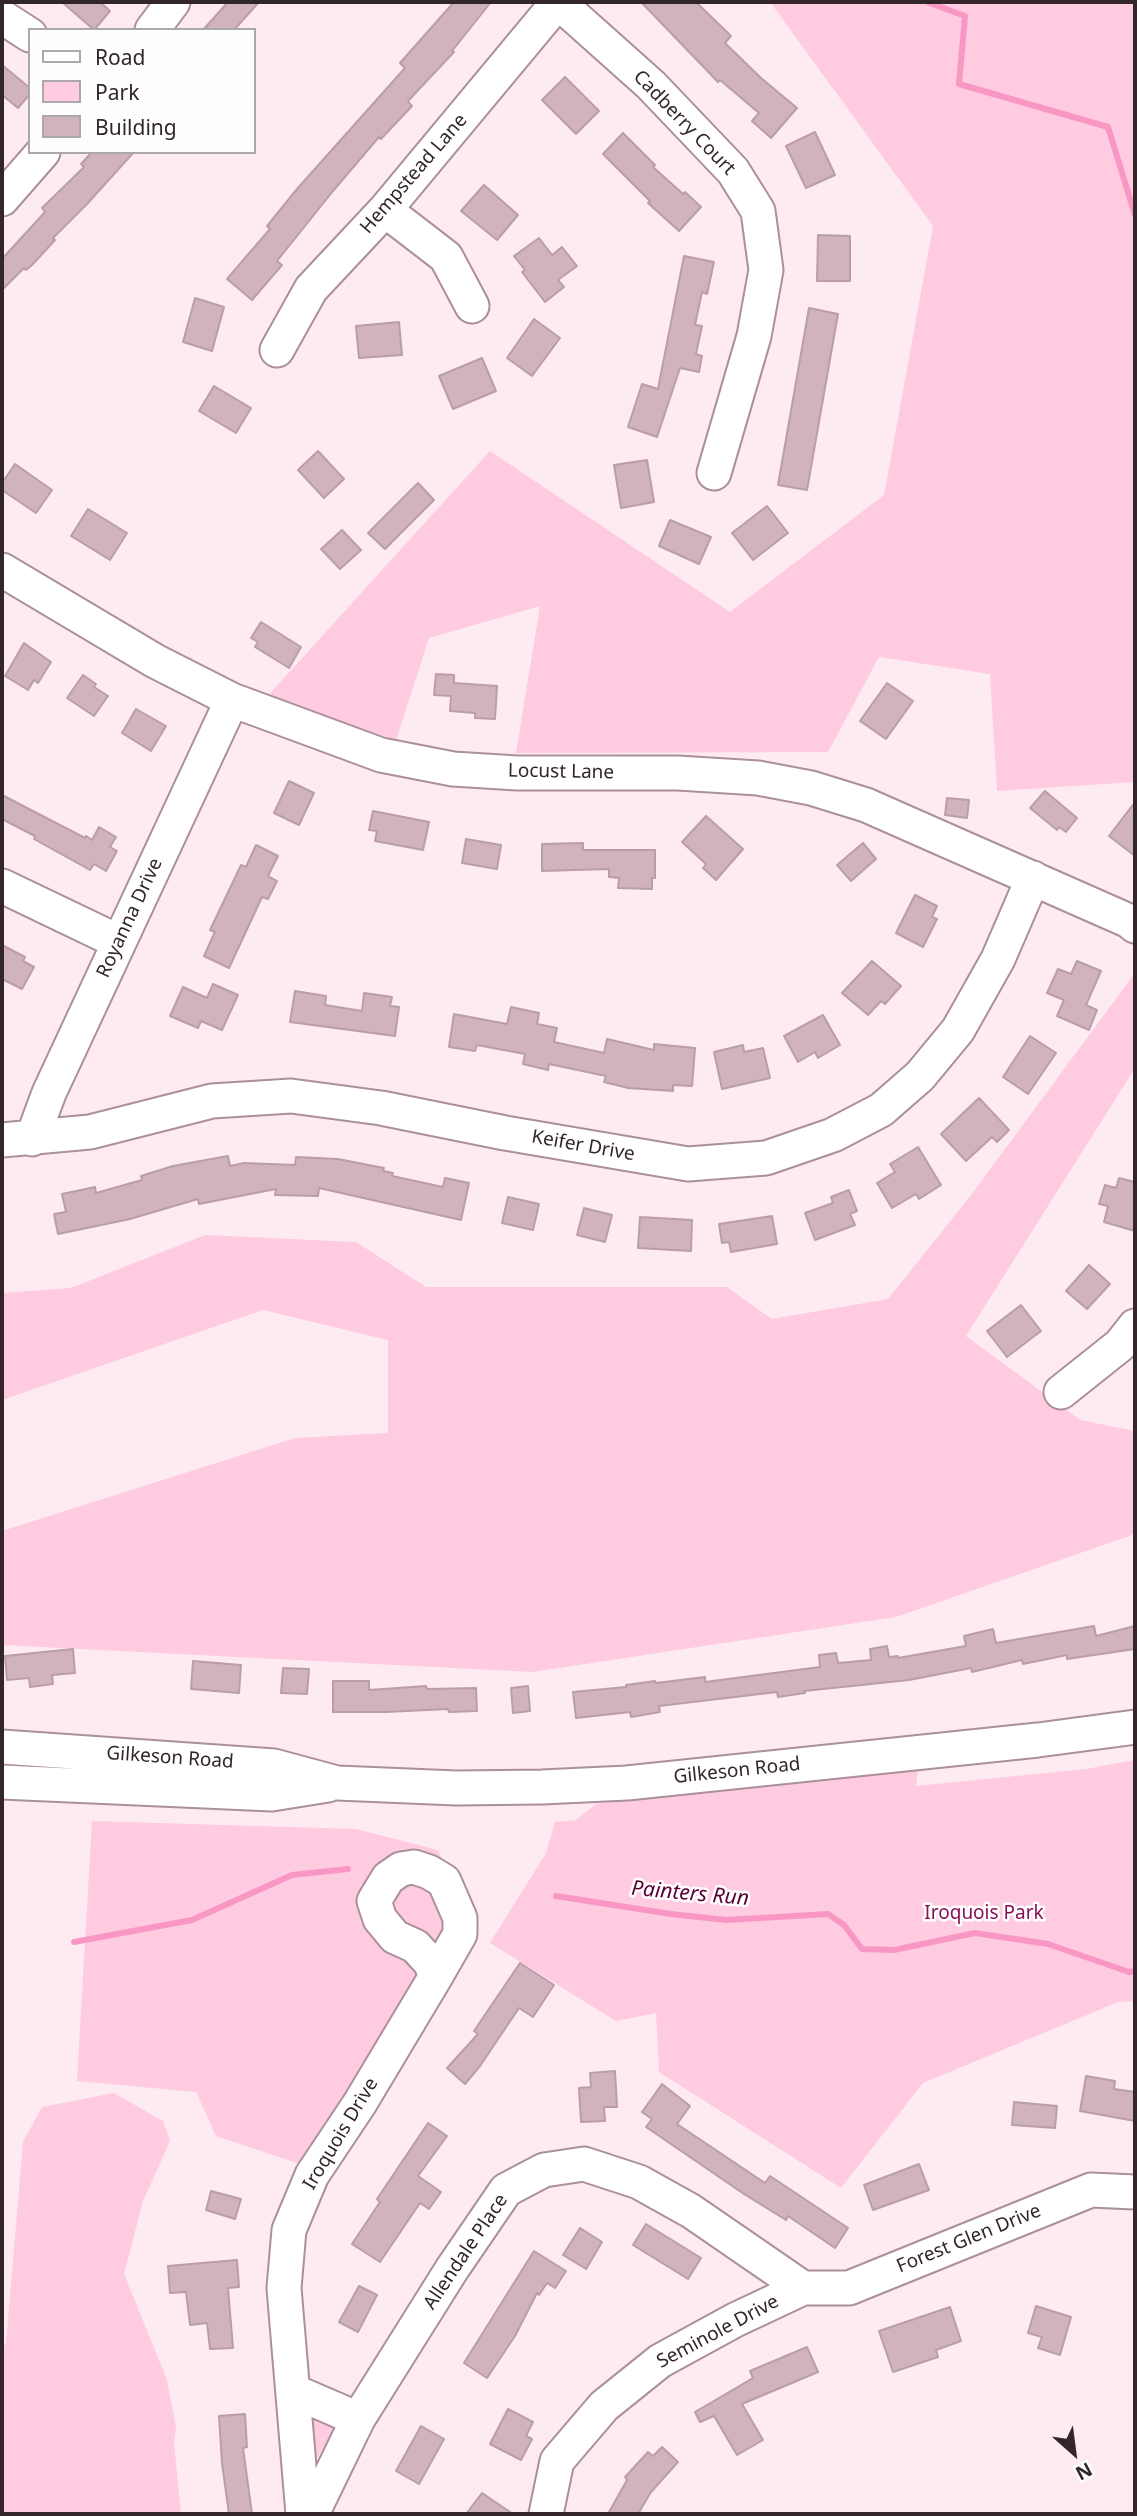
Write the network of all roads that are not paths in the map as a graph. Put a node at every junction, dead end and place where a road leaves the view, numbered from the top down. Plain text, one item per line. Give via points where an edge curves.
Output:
1 (173, 2) edge
2 (558, 2) edge
3 (2, 17) edge
4 (154, 28) edge
5 (28, 34) edge
6 (41, 154) edge
7 (2, 199) edge
8 (385, 210) junction
9 (472, 306) dead end
10 (277, 350) dead end
11 (714, 472) dead end
12 (2, 570) edge
13 (232, 700) junction
14 (1033, 878) junction
15 (2, 886) edge
16 (1135, 926) edge
17 (119, 942) junction
18 (17, 1139) edge
19 (1135, 1326) edge
20 (1061, 1392) dead end
21 (1135, 1727) edge
22 (2, 1747) edge
23 (2, 1782) edge
24 (337, 1783) junction
25 (436, 1976) dead end
26 (1135, 2192) edge
27 (803, 2288) junction
28 (293, 2391) junction
29 (358, 2419) junction
30 (303, 2514) edge
31 (312, 2514) edge
32 (546, 2514) edge

1 - 4 street
2 - 8 street, Hempstead Lane
2 - 11 street, Cadberry Court via 652,85 733,171 758,211 766,271 754,336
3 - 5 street
6 - 7 street
8 - 9 street via 446,257
8 - 10 street, Hempstead Lane via 311,289
12 - 13 street, Locust Lane via 155,661
13 - 14 street, Locust Lane via 381,755 453,769 705,775 811,788 866,805
13 - 17 street, Royanna Drive
14 - 16 street, Locust Lane
14 - 18 street, Keifer Drive via 998,958 958,1030 920,1076 881,1110 833,1135 766,1158 688,1164 291,1096 212,1101 90,1132
15 - 17 street
17 - 18 street, Royanna Drive via 49,1093
19 - 20 street via 1120,1345
21 - 24 street, Gilkeson Road via 627,1783 468,1788
22 - 24 street, Gilkeson Road via 274,1766
23 - 24 street, Gilkeson Road via 272,1794
25 - 28 street, Iroquois Drive via 312,2175 289,2230 284,2288
26 - 27 street, Forest Glen Drive via 1091,2190 849,2288
27 - 29 street, Allendale Place via 691,2211 639,2182 584,2164 544,2170 506,2190
27 - 32 street, Seminole Drive via 660,2361 604,2406 557,2461
28 - 29 street
28 - 30 street, Iroquois Drive
29 - 31 street, Allendale Place

